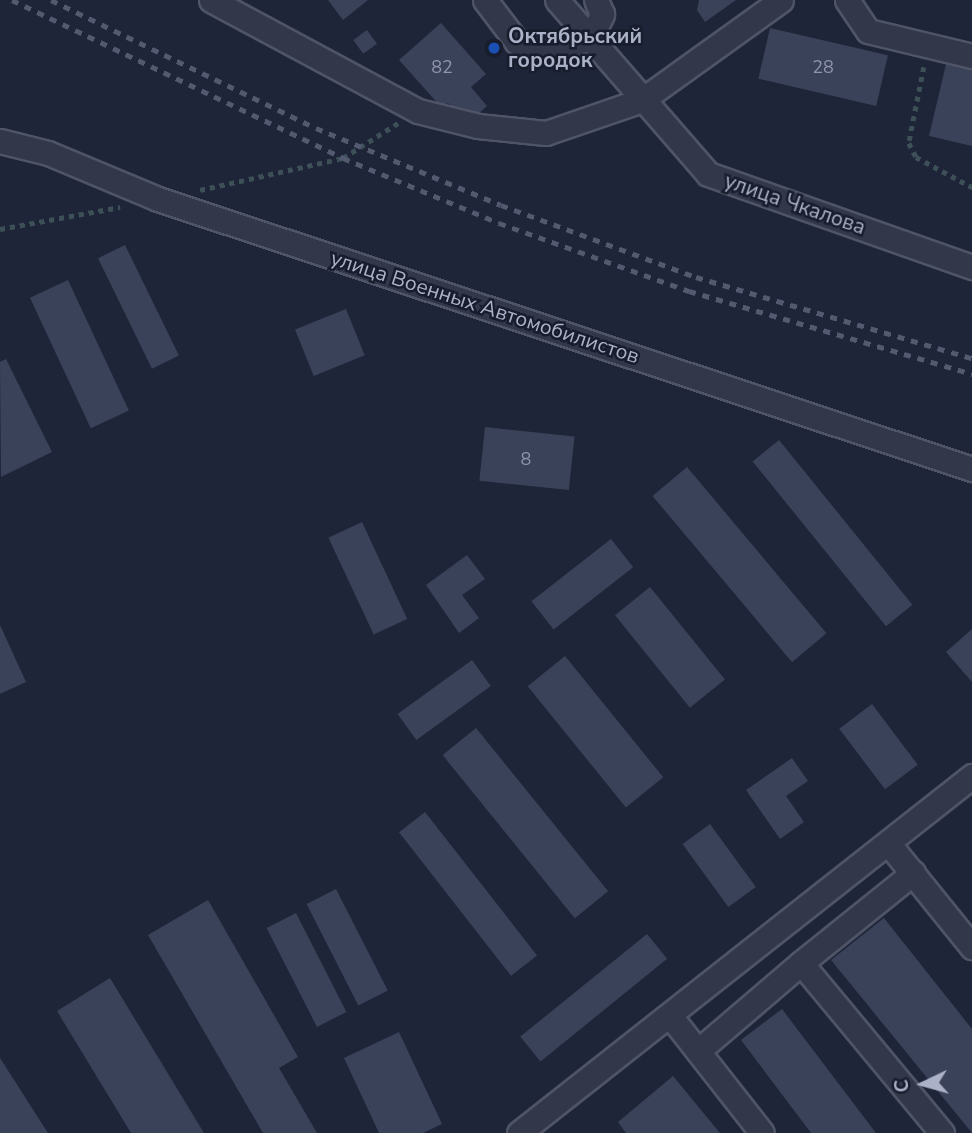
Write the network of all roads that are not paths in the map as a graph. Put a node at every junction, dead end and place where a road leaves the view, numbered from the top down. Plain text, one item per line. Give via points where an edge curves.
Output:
1 (211, 0) edge
2 (485, 0) edge
3 (557, 0) edge
4 (596, 0) edge
5 (781, 0) edge
6 (847, 0) edge
7 (590, 39) junction
8 (972, 56) edge
9 (642, 100) junction
10 (0, 141) edge
11 (972, 267) edge
12 (972, 469) edge
13 (972, 776) edge
14 (888, 843) junction
15 (913, 873) junction
16 (972, 947) edge
17 (801, 963) junction
18 (671, 1017) junction
19 (698, 1051) junction
20 (519, 1133) edge
21 (762, 1133) edge
22 (942, 1133) edge

1 - 9 street via 418,111 478,126 546,133
2 - 7 street via 517,42 554,47
3 - 7 street, улица Чкалова
4 - 7 street via 602,14
5 - 9 street
6 - 8 street via 868,31
7 - 9 street, улица Чкалова
9 - 11 street, улица Чкалова via 708,174
10 - 12 street, улица Военных Автомобилистов via 48,153 158,199
13 - 14 street
14 - 15 street
14 - 18 street
15 - 16 street
15 - 17 street
17 - 19 street
17 - 22 street
18 - 19 street
18 - 20 street
19 - 21 street

